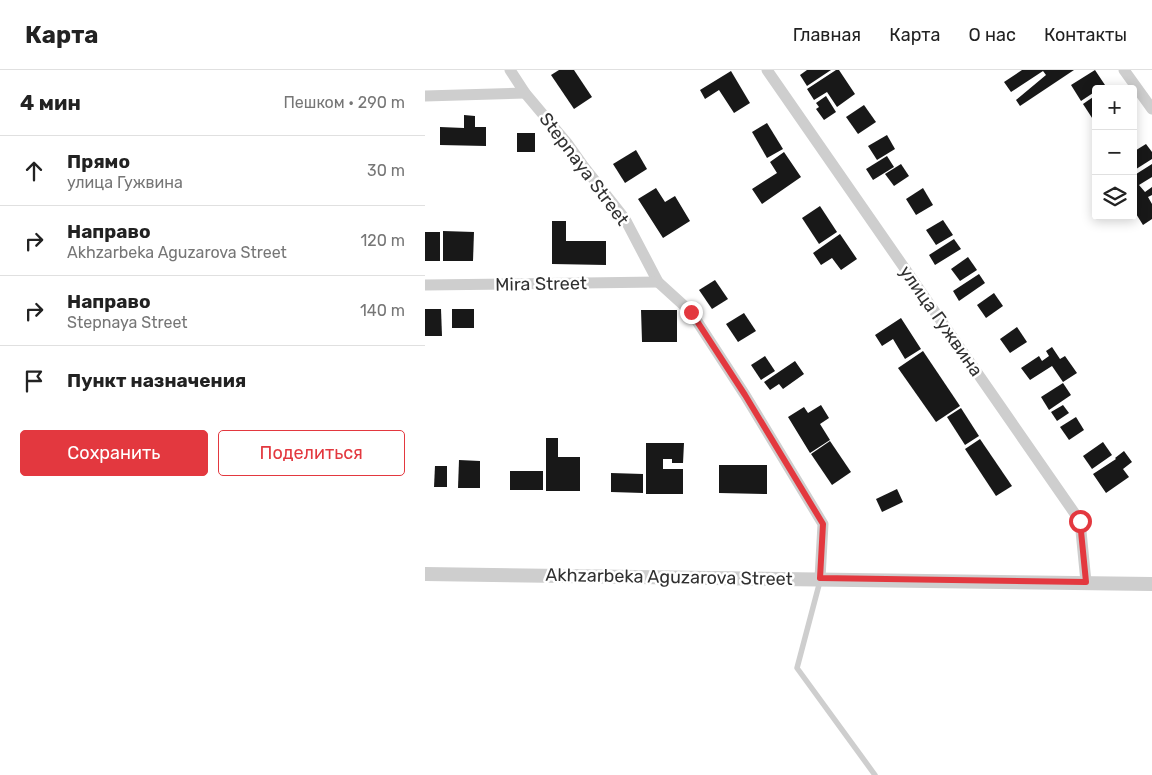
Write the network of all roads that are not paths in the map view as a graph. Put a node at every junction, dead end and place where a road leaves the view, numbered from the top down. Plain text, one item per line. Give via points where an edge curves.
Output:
1 (510, 70) edge
2 (767, 70) edge
3 (1123, 70) edge
4 (525, 94) junction
5 (425, 96) edge
6 (1152, 109) edge
7 (658, 282) junction
8 (425, 285) edge
9 (425, 574) edge
10 (820, 578) junction
11 (1086, 582) junction
12 (1152, 584) edge
13 (875, 775) edge

1 - 4 street, Stepnaya Street
2 - 11 street, улица Гужвина via 1080,521
3 - 6 street
4 - 5 street
4 - 7 street, Stepnaya Street via 625,219
7 - 8 street, Mira Street
7 - 10 street, Stepnaya Street via 691,312 823,524
9 - 10 street, Akhzarbeka Aguzarova Street
10 - 11 street, Akhzarbeka Aguzarova Street
10 - 13 lane via 797,668
11 - 12 street, Akhzarbeka Aguzarova Street

